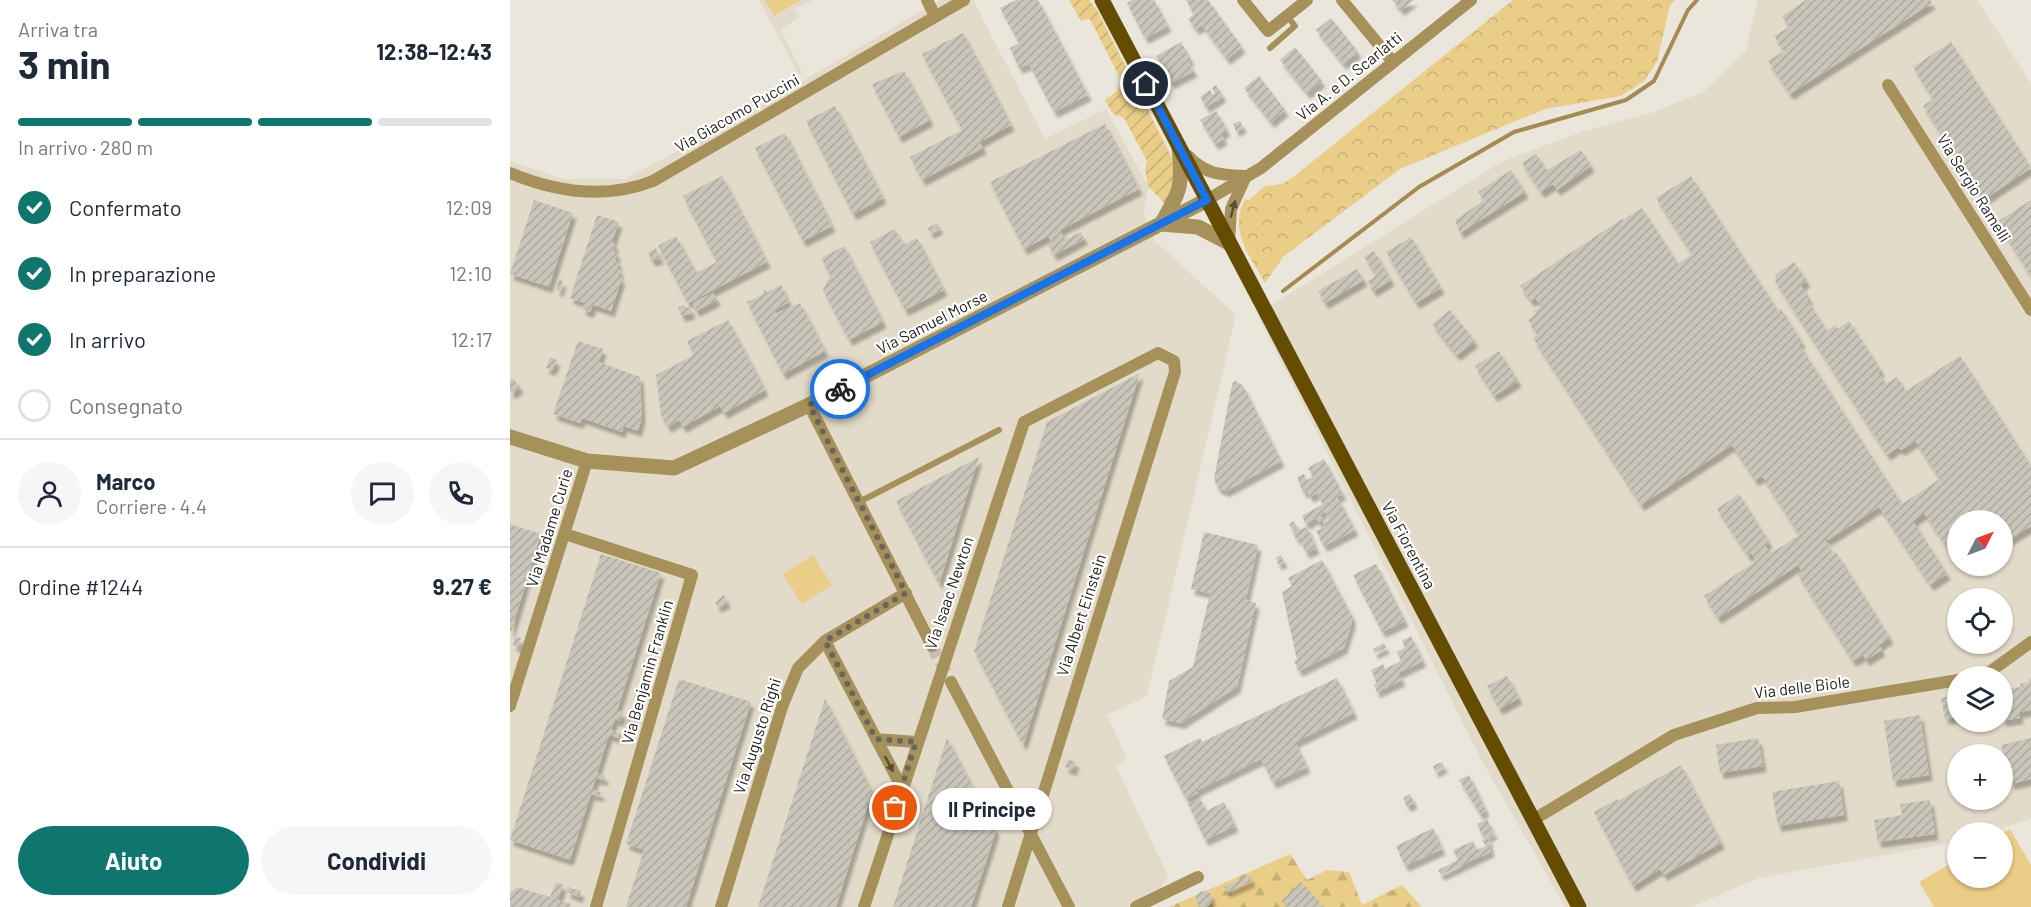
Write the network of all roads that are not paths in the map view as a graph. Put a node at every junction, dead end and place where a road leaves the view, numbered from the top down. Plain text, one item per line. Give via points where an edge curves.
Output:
1 (927, 0) edge
2 (964, 0) edge
3 (1102, 0) edge
4 (1243, 0) edge
5 (1307, 0) edge
6 (1342, 0) edge
7 (1471, 0) edge
8 (935, 16) junction
9 (1287, 16) junction
10 (1270, 48) dead end
11 (1394, 62) junction
12 (1888, 85) dead end
13 (1179, 147) junction
14 (511, 173) edge
15 (1246, 176) junction
16 (1207, 200) junction
17 (1161, 224) junction
18 (1230, 243) junction
19 (2031, 310) edge
20 (1148, 357) joint
21 (809, 405) junction
22 (999, 430) dead end
23 (510, 436) edge
24 (587, 461) junction
25 (859, 502) junction
26 (565, 534) junction
27 (906, 593) junction
28 (825, 641) junction
29 (2031, 642) edge
30 (932, 646) tunnel mouth
31 (1998, 666) edge
32 (951, 682) tunnel mouth
33 (1947, 682) edge
34 (510, 706) edge
35 (876, 739) junction
36 (916, 742) junction
37 (902, 788) junction
38 (1533, 820) junction
39 (1030, 831) junction
40 (1198, 877) dead end
41 (596, 907) edge
42 (721, 907) edge
43 (864, 907) edge
44 (1008, 907) edge
45 (1069, 907) edge
46 (1136, 907) edge
47 (1579, 907) edge

1 - 8 street
2 - 8 street, Via Giacomo Puccini
3 - 13 main road, Via Fiorentina
4 - 9 street via 1268,31
5 - 9 street
6 - 11 street
7 - 11 street, Via A. e D. Scarlatti
8 - 14 street, Via Giacomo Puccini via 705,152 631,190 568,191
9 - 10 lane via 1295,26
11 - 15 street, Via A. e D. Scarlatti
12 - 19 street, Via Sergio Ramelli
13 - 15 street via 1199,168 1214,175
13 - 16 main road, Via Fiorentina
13 - 17 street via 1179,194
15 - 16 street, Via A. e D. Scarlatti
18 -> 15 street via 1231,209
16 - 17 street, Via Samuel Morse
16 - 18 main road, Via Fiorentina
17 - 18 street via 1198,227
17 - 21 street, Via Samuel Morse
18 - 38 main road, Via Fiorentina
20 - 36 street, Via Isaac Newton, bridge via 1024,422
20 - 39 street, Via Albert Einstein via 1164,354 1174,361 1175,372
21 - 24 street, Via Samuel Morse via 674,468
21 - 25 street
22 - 25 lane
23 - 24 street, Via Samuel Morse
24 - 26 street, Via Madame Curie
25 - 27 street
26 - 34 street, Via Madame Curie
26 - 41 street, Via Benjamin Franklin via 692,575
27 - 28 street, Via Augusto Righi
27 - 30 street
28 - 35 street
28 - 42 street, Via Augusto Righi via 798,668 782,707
29 - 31 street
32 - 39 street
33 - 38 street, Via delle Biole via 1795,707 1757,708 1674,735
35 - 36 street
35 -> 37 street
36 - 37 street, Via Isaac Newton, bridge
37 - 43 street, Via Isaac Newton, bridge
38 - 47 main road, Via Fiorentina
39 - 44 street, Via Albert Einstein
39 - 45 street
40 - 46 street

